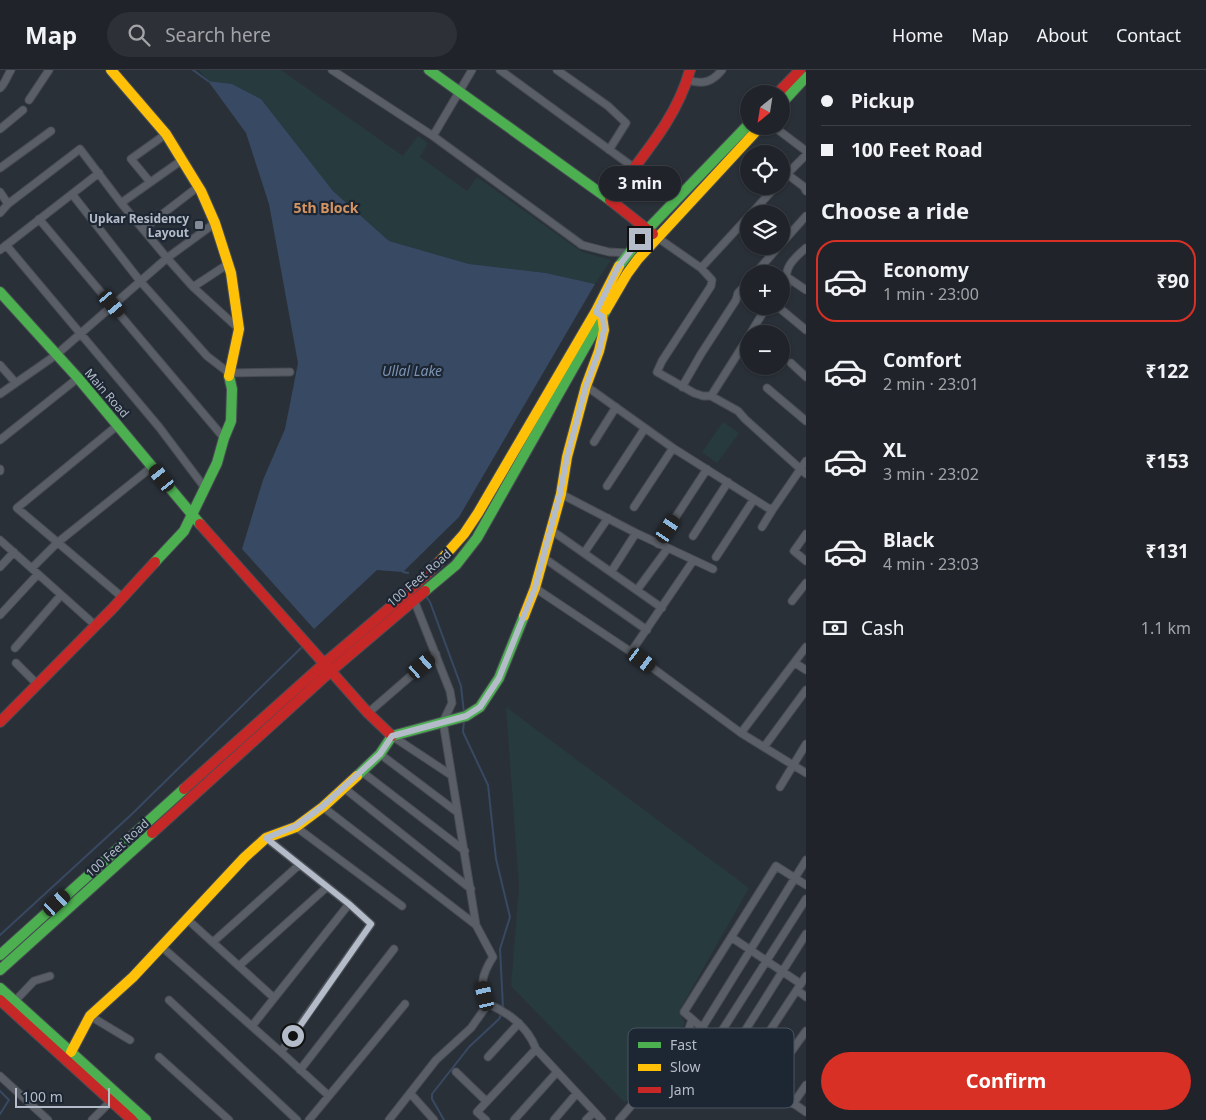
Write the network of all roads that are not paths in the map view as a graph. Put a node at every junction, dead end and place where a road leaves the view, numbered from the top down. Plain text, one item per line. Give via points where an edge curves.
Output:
1 (11, 70) edge
2 (49, 70) edge
3 (111, 70) edge
4 (332, 70) edge
5 (429, 70) edge
6 (472, 70) edge
7 (500, 70) edge
8 (557, 70) edge
9 (722, 70) edge
10 (800, 70) edge
11 (689, 75) edge
12 (806, 77) edge
13 (786, 85) edge
14 (0, 88) edge
15 (459, 91) junction
16 (790, 94) edge
17 (30, 100) dead end
18 (23, 110) dead end
19 (0, 128) edge
20 (51, 131) dead end
21 (740, 133) edge
22 (166, 134) junction
23 (753, 135) edge
24 (785, 135) edge
25 (433, 136) junction
26 (609, 150) junction
27 (806, 151) edge
28 (806, 155) edge
29 (182, 160) junction
30 (633, 167) junction
31 (0, 168) edge
32 (790, 171) edge
33 (100, 173) junction
34 (790, 176) edge
35 (150, 182) junction
36 (199, 186) junction
37 (806, 191) edge
38 (0, 192) edge
39 (72, 194) junction
40 (768, 195) edge
41 (610, 200) junction
42 (121, 203) junction
43 (8, 204) junction
44 (759, 205) edge
45 (0, 213) edge
46 (806, 216) edge
47 (40, 219) junction
48 (215, 223) junction
49 (740, 226) edge
50 (143, 229) junction
51 (648, 230) junction
52 (790, 234) edge
53 (658, 238) junction
54 (3, 248) edge
55 (806, 248) edge
56 (629, 253) junction
57 (771, 255) edge
58 (167, 258) junction
59 (228, 264) junction
60 (763, 265) edge
61 (790, 266) edge
62 (700, 268) junction
63 (790, 279) edge
64 (140, 281) junction
65 (193, 287) junction
66 (806, 290) edge
67 (740, 291) edge
68 (2, 300) edge
69 (112, 304) junction
70 (599, 314) junction
71 (788, 315) edge
72 (239, 329) junction
73 (806, 330) edge
74 (80, 332) junction
75 (740, 349) edge
76 (56, 355) junction
77 (791, 363) dead end
78 (0, 365) edge
79 (290, 372) dead end
80 (229, 373) junction
81 (806, 377) edge
82 (78, 378) junction
83 (16, 382) junction
84 (586, 386) junction
85 (682, 387) junction
86 (767, 388) dead end
87 (0, 394) edge
88 (711, 396) junction
89 (616, 407) junction
90 (806, 421) edge
91 (118, 425) junction
92 (645, 428) junction
93 (224, 438) junction
94 (0, 440) edge
95 (594, 442) dead end
96 (673, 448) junction
97 (806, 462) edge
98 (153, 466) junction
99 (707, 469) junction
100 (803, 472) edge
101 (728, 482) junction
102 (607, 486) dead end
103 (205, 488) junction
104 (560, 494) junction
105 (754, 499) junction
106 (634, 507) dead end
107 (773, 509) junction
108 (192, 514) junction
109 (608, 518) junction
110 (762, 528) dead end
111 (551, 530) junction
112 (636, 533) junction
113 (806, 534) edge
114 (693, 536) dead end
115 (0, 540) edge
116 (57, 543) junction
117 (658, 544) junction
118 (668, 548) junction
119 (14, 552) junction
120 (584, 553) junction
121 (716, 557) dead end
122 (544, 558) junction
123 (806, 560) edge
124 (694, 561) junction
125 (0, 567) edge
126 (32, 568) junction
127 (713, 569) dead end
128 (611, 572) junction
129 (38, 574) junction
130 (806, 583) edge
131 (535, 588) junction
132 (637, 590) junction
133 (62, 595) junction
134 (420, 595) junction
135 (122, 597) junction
136 (792, 601) dead end
137 (662, 608) junction
138 (0, 615) edge
139 (95, 625) junction
140 (646, 630) junction
141 (806, 646) edge
142 (15, 648) dead end
143 (631, 652) junction
144 (436, 654) junction
145 (16, 662) dead end
146 (794, 663) junction
147 (328, 666) junction
148 (806, 670) edge
149 (37, 684) junction
150 (806, 690) edge
151 (368, 713) junction
152 (0, 722) edge
153 (444, 722) junction
154 (741, 733) junction
155 (392, 736) junction
156 (806, 744) edge
157 (764, 747) junction
158 (380, 754) junction
159 (793, 765) junction
160 (361, 771) junction
161 (806, 773) edge
162 (451, 775) junction
163 (780, 787) dead end
164 (344, 788) junction
165 (323, 806) junction
166 (457, 812) junction
167 (296, 826) junction
168 (266, 838) junction
169 (464, 851) junction
170 (806, 860) edge
171 (299, 865) junction
172 (795, 878) junction
173 (806, 885) edge
174 (327, 887) junction
175 (471, 889) junction
176 (806, 899) edge
177 (349, 904) junction
178 (402, 906) dead end
179 (187, 919) junction
180 (476, 925) junction
181 (806, 934) edge
182 (731, 937) junction
183 (213, 942) junction
184 (162, 947) junction
185 (394, 949) dead end
186 (750, 950) junction
187 (0, 955) edge
188 (767, 961) junction
189 (240, 966) junction
190 (0, 970) edge
191 (782, 972) junction
192 (50, 976) dead end
193 (806, 976) edge
194 (799, 987) junction
195 (0, 988) edge
196 (273, 997) junction
197 (806, 997) edge
198 (0, 1000) edge
199 (169, 1000) dead end
200 (15, 1001) junction
201 (405, 1004) dead end
202 (488, 1004) junction
203 (90, 1016) junction
204 (692, 1020) junction
205 (519, 1023) junction
206 (252, 1026) junction
207 (689, 1028) edge
208 (702, 1028) joint
209 (724, 1028) edge
210 (747, 1028) edge
211 (772, 1028) edge
212 (806, 1031) edge
213 (130, 1040) dead end
214 (794, 1048) edge
215 (536, 1049) junction
216 (71, 1052) junction
217 (281, 1052) junction
218 (160, 1057) dead end
219 (488, 1057) dead end
220 (300, 1070) junction
221 (456, 1072) dead end
222 (557, 1072) junction
223 (0, 1076) edge
224 (806, 1086) edge
225 (410, 1093) junction
226 (577, 1093) junction
227 (328, 1096) junction
228 (114, 1098) junction
229 (486, 1101) junction
230 (794, 1104) joint
231 (629, 1108) edge
232 (594, 1112) junction
233 (806, 1112) edge
234 (48, 1120) edge
235 (92, 1120) edge
236 (132, 1120) edge
237 (146, 1120) edge
238 (229, 1120) edge
239 (296, 1120) edge
240 (310, 1120) edge
241 (389, 1120) edge
242 (434, 1120) edge
243 (486, 1120) edge
244 (514, 1120) edge
245 (554, 1120) edge
246 (586, 1120) edge
247 (602, 1120) edge
248 (619, 1120) edge

1 - 14 street
2 - 17 street
3 - 22 street
4 - 25 street
5 - 15 street
6 - 15 street
7 - 26 street
8 - 26 street via 608,106 626,123
9 - 11 street via 717,76 699,84
10 - 13 street
11 - 30 street via 680,100 660,133
12 - 16 street
15 - 25 street
15 - 41 street
18 - 19 street
20 - 31 street
21 - 51 street, 100 Feet Road
22 - 29 street
22 - 35 street via 131,159
23 - 53 street, 100 Feet Road
24 - 27 street
25 - 56 street via 582,245
26 - 30 street
28 - 32 street
29 - 35 street
29 - 36 street
30 - 41 street
33 - 39 street
33 - 42 street
33 - 43 street via 80,149
34 - 37 street
35 - 42 street
36 - 48 street
36 - 50 street
38 - 43 street
39 - 47 street
39 - 64 street
40 - 44 street
41 - 51 street
42 - 50 street
43 - 45 street
46 - 52 street
47 - 54 street
47 - 69 street
48 - 58 street
48 - 59 street
49 - 62 street
50 - 58 street
51 - 53 street
51 - 56 street, 100 Feet Road
53 - 62 street
53 - 70 street, 100 Feet Road via 638,259
54 - 74 street
55 - 61 street
56 - 70 street, 100 Feet Road via 618,267
57 - 60 street
58 - 64 street
58 - 65 street
59 - 65 street
59 - 72 street
62 - 85 street via 712,280 711,286 657,372
63 - 66 street
64 - 69 street
64 - 80 street via 207,356
65 - 72 street
67 - 85 street
68 - 76 street, Main Road
69 - 74 street
69 - 93 street
70 - 84 street via 604,330
70 - 134 street, 100 Feet Road via 477,538 456,565
70 - 147 street, 100 Feet Road via 467,532 447,555
71 - 73 street
72 - 80 street
74 - 76 street
74 - 103 street
75 - 88 street
76 - 82 street, Main Road
76 - 83 street
77 - 81 street
78 - 83 street
79 - 80 street
80 - 93 street via 231,421
82 - 91 street, Main Road
82 - 94 street
83 - 87 street
84 - 89 street
84 - 104 street
85 - 88 street
86 - 90 street
88 - 100 street via 738,411
89 - 92 street
89 - 95 street
91 - 98 street, Main Road
91 - 116 street via 17,508
92 - 96 street
92 - 102 street
93 - 103 street
96 - 99 street
96 - 106 street
97 - 100 street
98 - 108 street, Main Road
98 - 116 street
99 - 101 street
99 - 117 street
100 - 107 street
101 - 105 street
101 - 114 street
103 - 108 street
104 - 109 street
104 - 111 street
105 - 107 street
105 - 121 street
107 - 110 street
108 - 135 street via 184,531
108 - 147 street, Main Road
109 - 112 street
109 - 120 street
111 - 120 street
111 - 122 street
112 - 117 street
112 - 128 street
113 - 123 street via 794,551
115 - 119 street
116 - 126 street
116 - 135 street
117 - 118 street
118 - 124 street
118 - 132 street
119 - 125 street
119 - 126 street
120 - 128 street
122 - 131 street
122 - 140 street
124 - 127 street
124 - 137 street
126 - 129 street
128 - 132 street
129 - 133 street
129 - 138 street
130 - 136 street
131 - 143 street
131 - 153 street via 499,678 480,707 466,716
132 - 137 street
133 - 139 street
133 - 142 street
134 - 144 street
134 - 147 street, 100 Feet Road
135 - 139 street
137 - 140 street
139 - 149 street
140 - 143 street
141 - 146 street
143 - 154 street
144 - 151 street
144 - 153 street via 452,703
145 - 149 street
146 - 148 street
146 - 154 street
147 - 151 street, Main Road
147 - 187 street, 100 Feet Road
147 - 190 street, 100 Feet Road
149 - 152 street
150 - 157 street
151 - 155 street, Main Road
153 - 155 street
153 - 162 street
154 - 157 street
155 - 158 street
155 - 162 street
156 - 159 street
157 - 159 street
158 - 160 street
158 - 166 street
159 - 161 street
159 - 163 street
160 - 164 street
160 - 169 street
162 - 166 street
164 - 165 street
164 - 175 street
165 - 167 street
165 - 180 street
166 - 169 street
167 - 168 street
167 - 178 street
168 - 171 street
168 - 179 street
169 - 175 street
170 - 172 street
171 - 174 street
171 - 183 street
172 - 173 street
172 - 182 street via 776,866
172 - 186 street
174 - 177 street
174 - 189 street
175 - 180 street
176 - 188 street
177 - 196 street
177 - 217 street via 371,924
179 - 183 street
179 - 184 street
180 - 202 street via 493,957 484,972 483,987
181 - 191 street
182 - 186 street
182 - 204 street via 684,1012
183 - 189 street
184 - 203 street
184 - 206 street
185 - 220 street
186 - 188 street
186 - 208 street
188 - 191 street
188 - 209 street
189 - 196 street
191 - 194 street
191 - 210 street
192 - 200 street via 34,981
193 - 194 street
194 - 197 street
194 - 211 street
195 - 200 street
196 - 206 street
198 - 228 street
199 - 239 street
200 - 216 street
201 - 227 street
202 - 205 street
202 - 225 street via 472,1028 436,1060
203 - 213 street
203 - 216 street
204 - 207 street
204 - 208 street
205 - 215 street
205 - 219 street
206 - 217 street
212 - 214 street
215 - 222 street
215 - 229 street
216 - 228 street
217 - 220 street
218 - 238 street
220 - 227 street
221 - 229 street
222 - 226 street
222 - 244 street
223 - 234 street
224 - 230 street
225 - 241 street
225 - 242 street
226 - 232 street
226 - 245 street
227 - 240 street
228 - 235 street
228 - 236 street
228 - 237 street
229 - 243 street via 476,1112
230 - 233 street
231 - 248 street
232 - 246 street
232 - 247 street

